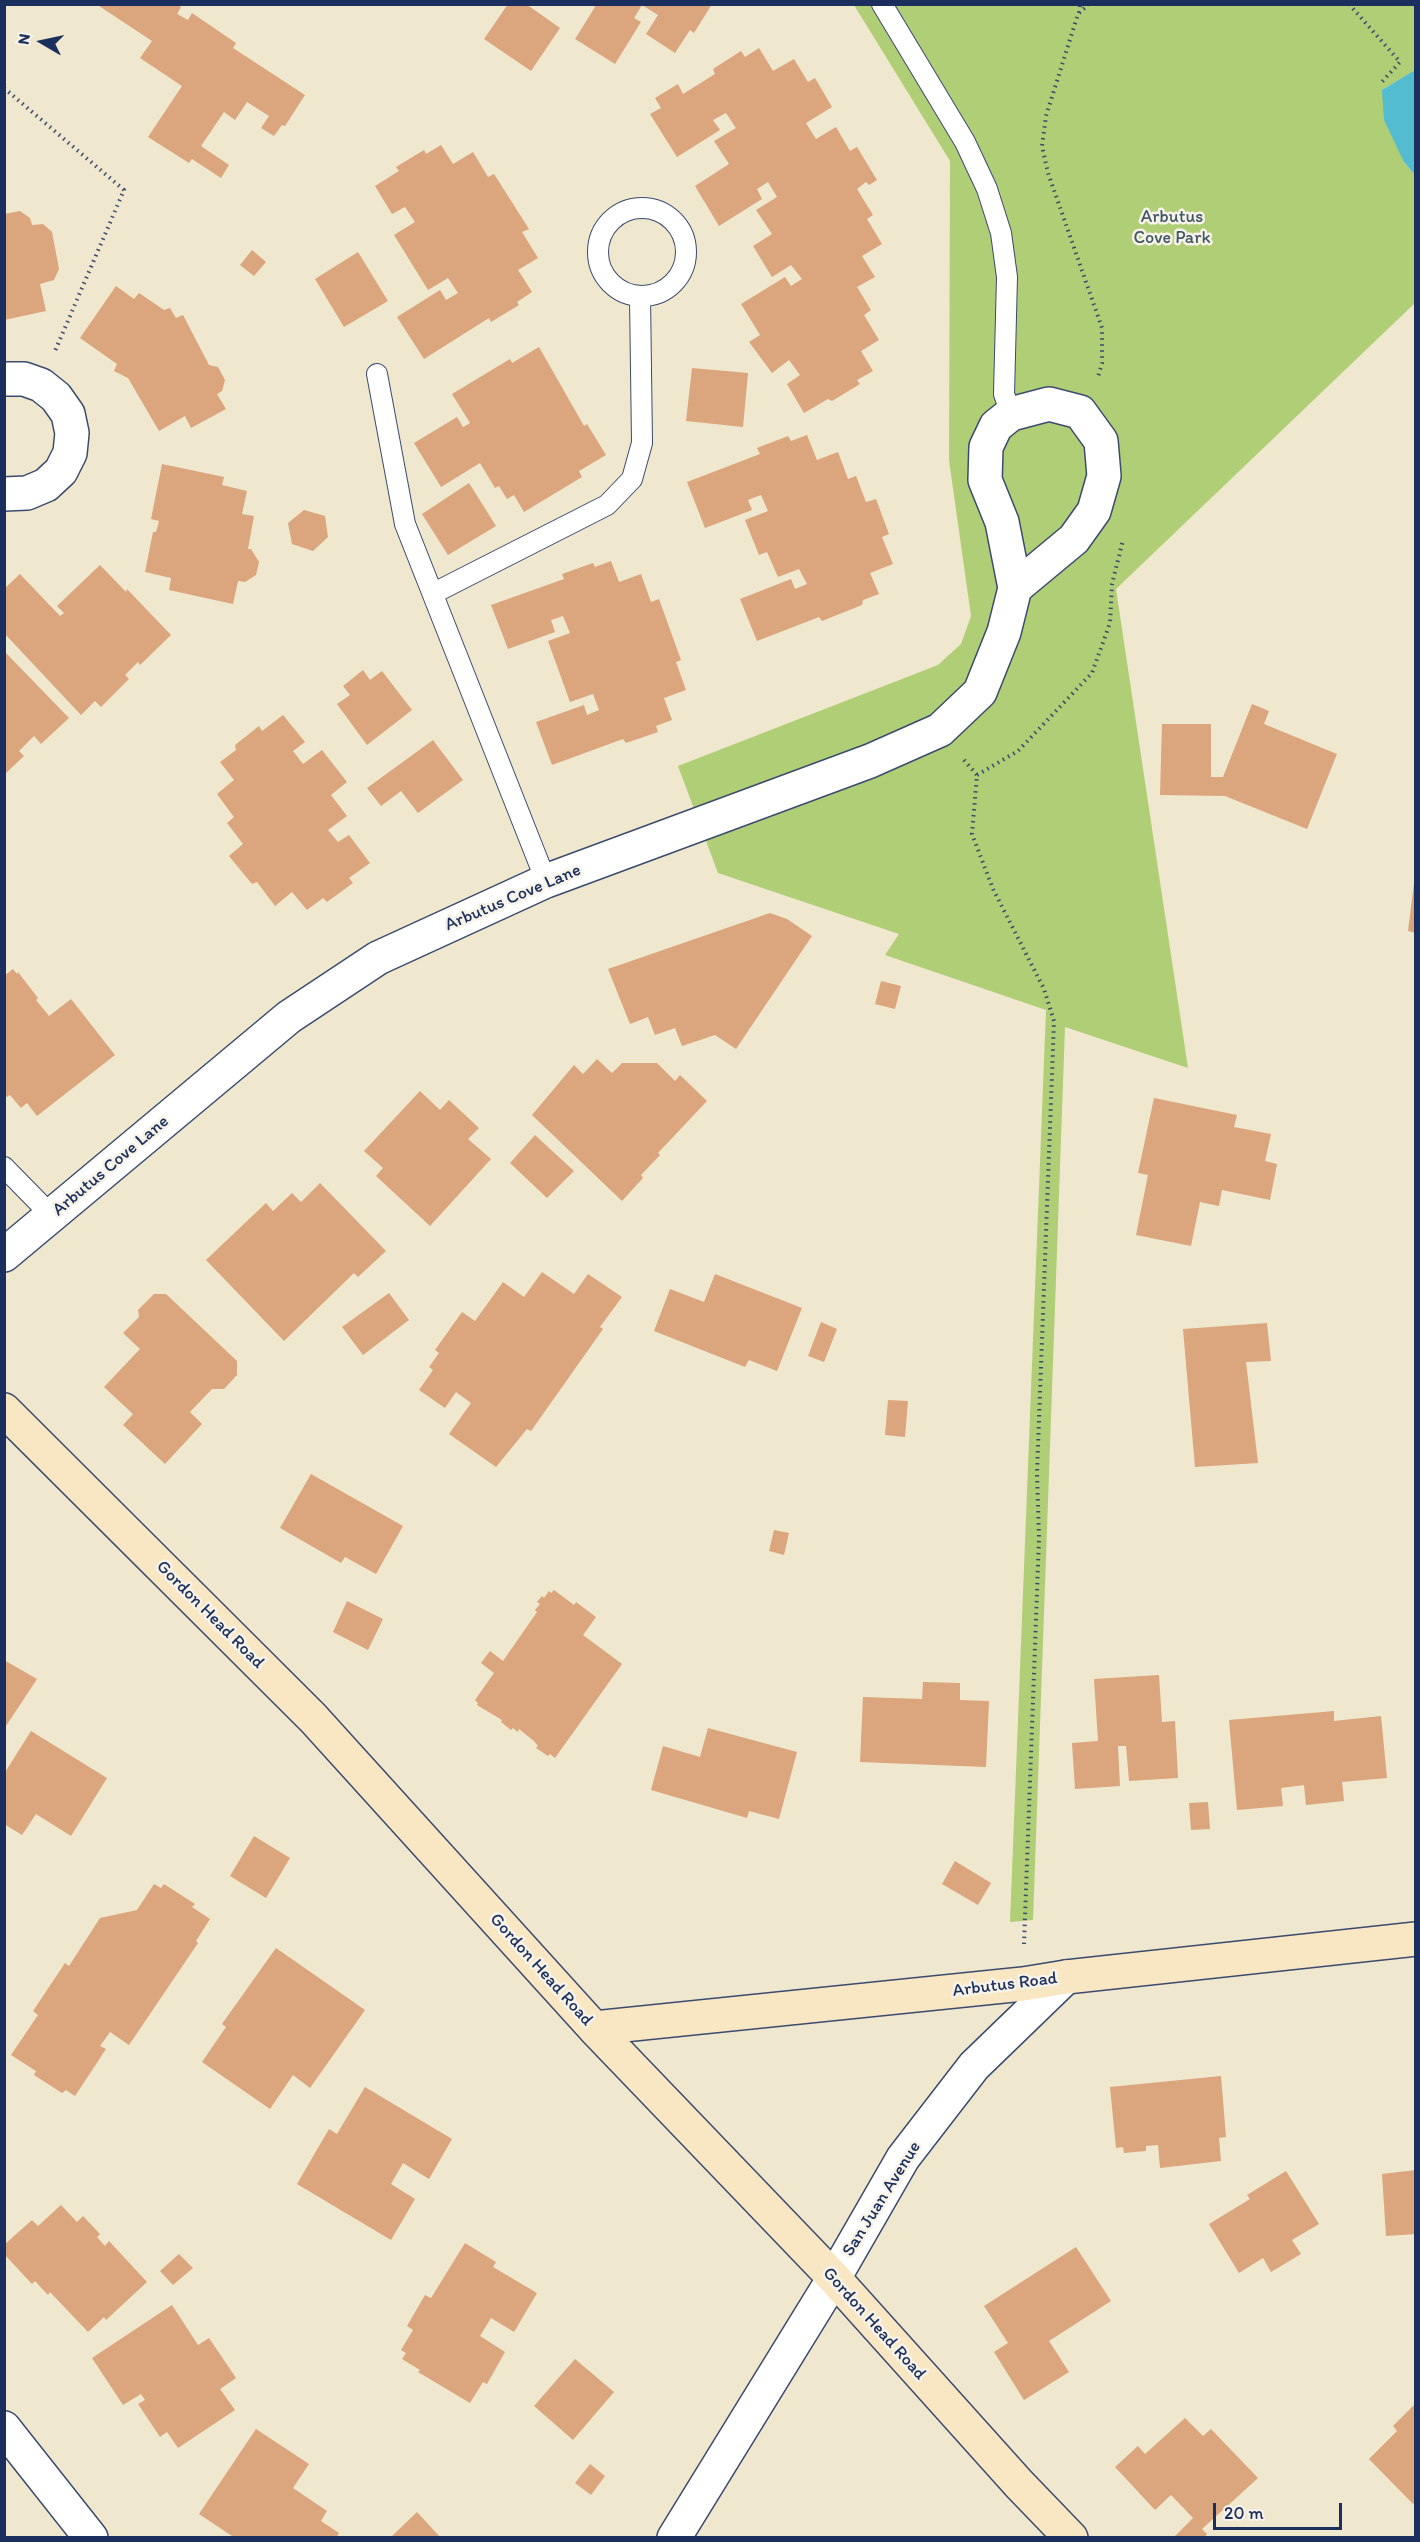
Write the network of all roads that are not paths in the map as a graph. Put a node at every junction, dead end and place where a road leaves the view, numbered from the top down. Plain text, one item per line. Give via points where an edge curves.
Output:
1 (882, 4) edge
2 (640, 296) junction
3 (377, 374) dead end
4 (4, 379) edge
5 (1011, 414) junction
6 (4, 494) edge
7 (1015, 588) junction
8 (434, 593) junction
9 (546, 881) junction
10 (4, 1167) edge
11 (51, 1215) junction
12 (4, 1255) edge
13 (4, 1410) edge
14 (1416, 1939) edge
15 (1066, 1977) junction
16 (594, 2028) junction
17 (834, 2278) junction
18 (4, 2428) edge
19 (92, 2538) edge
20 (674, 2538) edge
21 (1071, 2538) edge

1 - 5 lane via 966,142 991,200 1001,233 1007,277 1005,394
2 - 2 lane via 668,289 684,266 686,252 684,238 667,215 639,208 625,212 607,225 598,246 598,260 613,286
2 - 8 lane via 642,443 632,479 607,505
3 - 8 lane via 405,524
4 - 6 street via 24,379 57,397 68,414 72,433 70,453 61,471 46,485 27,493
5 - 7 street, Arbutus Cove Lane via 996,426 986,447 985,480 1002,522
5 - 7 street via 1049,404 1080,412 1101,441 1104,476 1094,511 1074,539
7 - 9 street, Arbutus Cove Lane via 1004,632 980,692 940,730 870,761
8 - 9 lane
9 - 11 street, Arbutus Cove Lane via 378,958 289,1017
10 - 11 lane
11 - 12 street, Arbutus Cove Lane
13 - 16 main road, Gordon Head Road via 313,1718
14 - 15 main road, Arbutus Road
15 - 16 main road, Arbutus Road
15 - 17 street, San Juan Avenue via 974,2066 903,2158
16 - 17 main road, Gordon Head Road
17 - 20 street, San Juan Avenue
17 - 21 main road, Gordon Head Road
18 - 19 street

